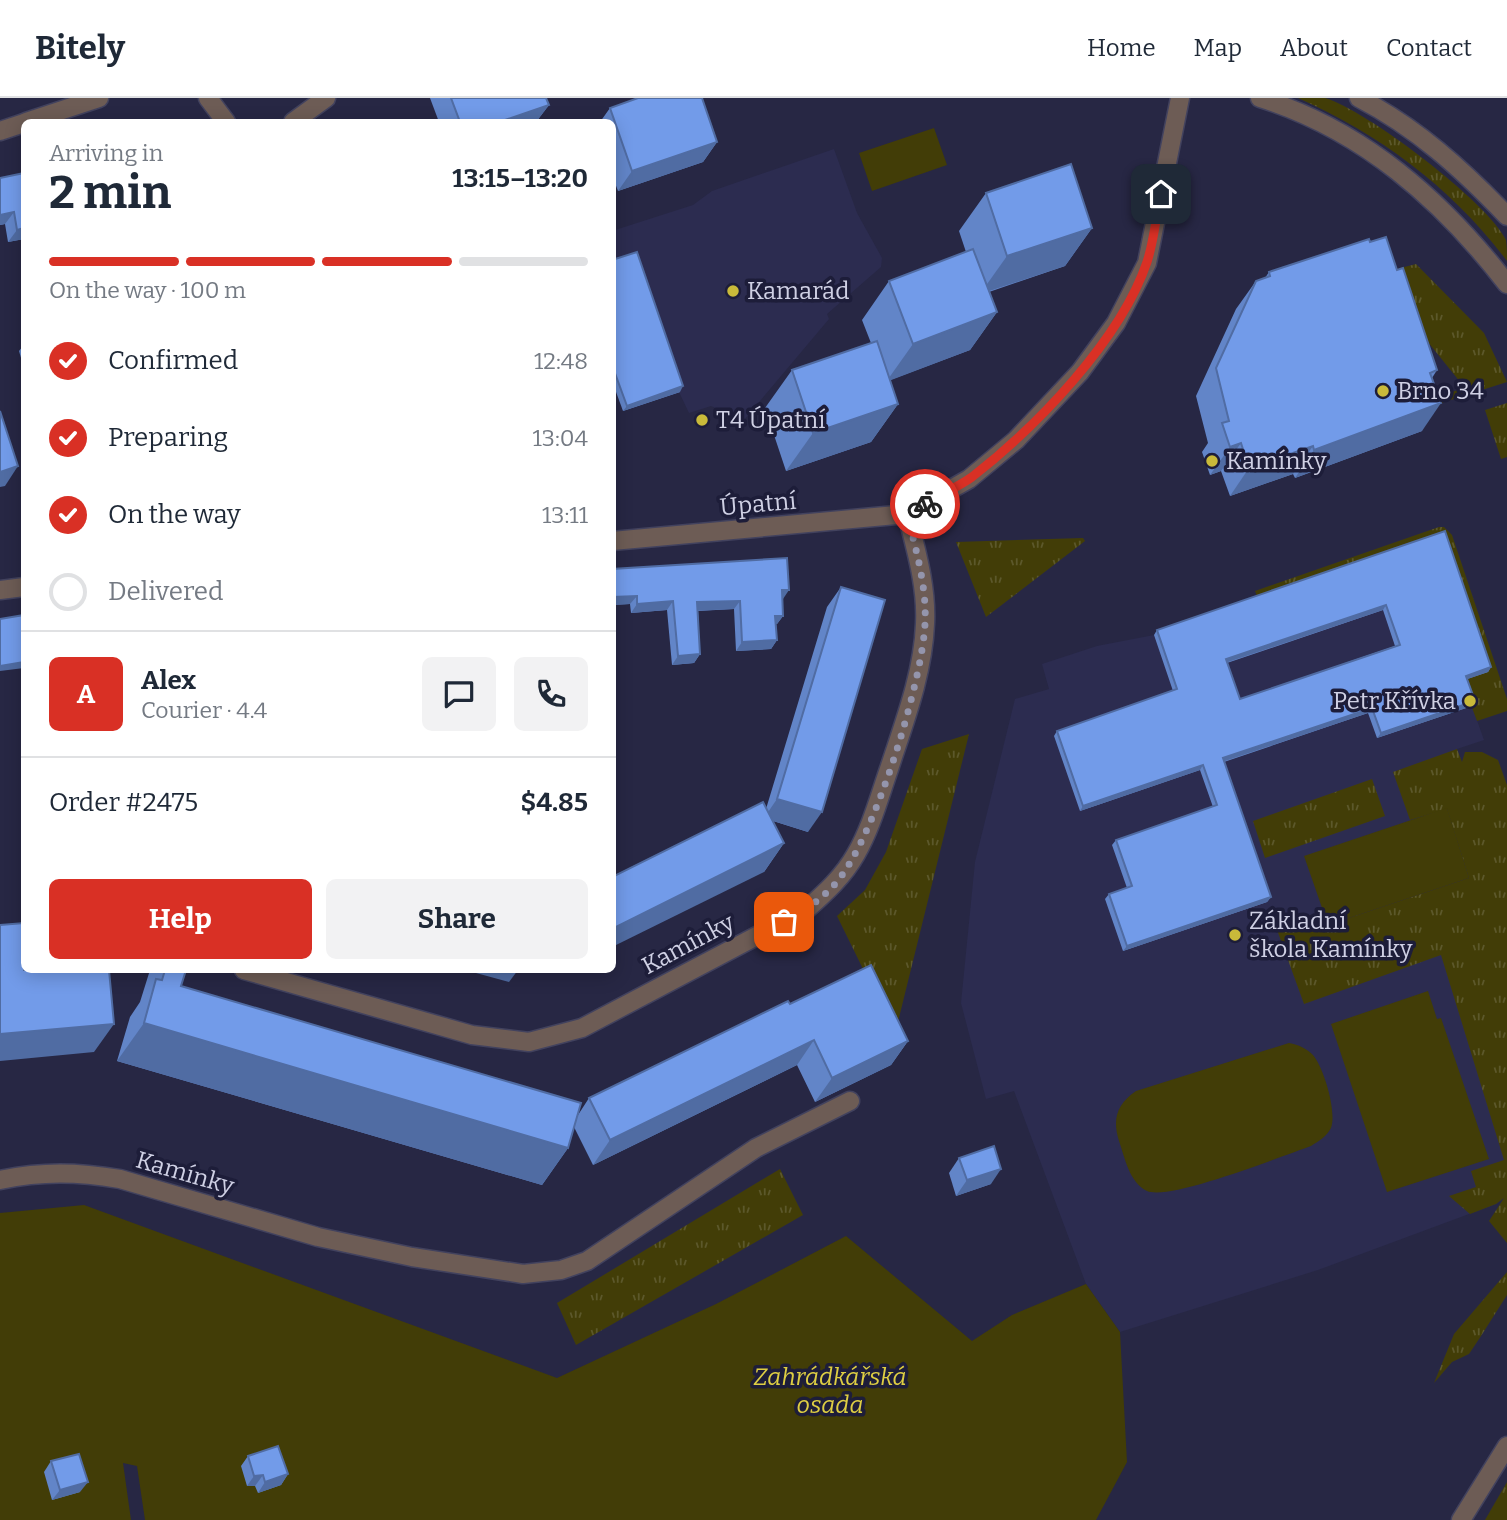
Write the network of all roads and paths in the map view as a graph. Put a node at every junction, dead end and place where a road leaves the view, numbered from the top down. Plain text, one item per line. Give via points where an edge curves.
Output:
1 (99, 98) edge
2 (208, 98) edge
3 (326, 98) edge
4 (1181, 98) edge
5 (1260, 98) edge
6 (1359, 98) edge
7 (37, 119) edge
8 (224, 119) edge
9 (297, 119) edge
10 (21, 124) edge
11 (0, 131) edge
12 (1507, 216) edge
13 (1507, 284) edge
14 (907, 514) junction
15 (616, 541) edge
16 (21, 587) edge
17 (0, 590) edge
18 (255, 973) edge
19 (850, 1101) edge
20 (0, 1180) edge
21 (1507, 1446) edge
22 (1461, 1520) edge

1 - 7 street
2 - 8 street
3 - 9 street
4 - 14 street via 1147,263 1116,323 1080,372 1016,440 969,479
5 - 13 street via 1348,137 1399,171 1440,206
6 - 12 street via 1426,139
10 - 11 street
14 - 15 street, Úpatní
14 - 18 street, Kamínky via 925,592 925,625 905,722 855,855 835,884 806,910 582,1028 529,1042 472,1035
16 - 17 street
19 - 20 street, Kamínky via 756,1148 587,1261 549,1272 523,1274 318,1237 87,1173 40,1173
21 - 22 street

